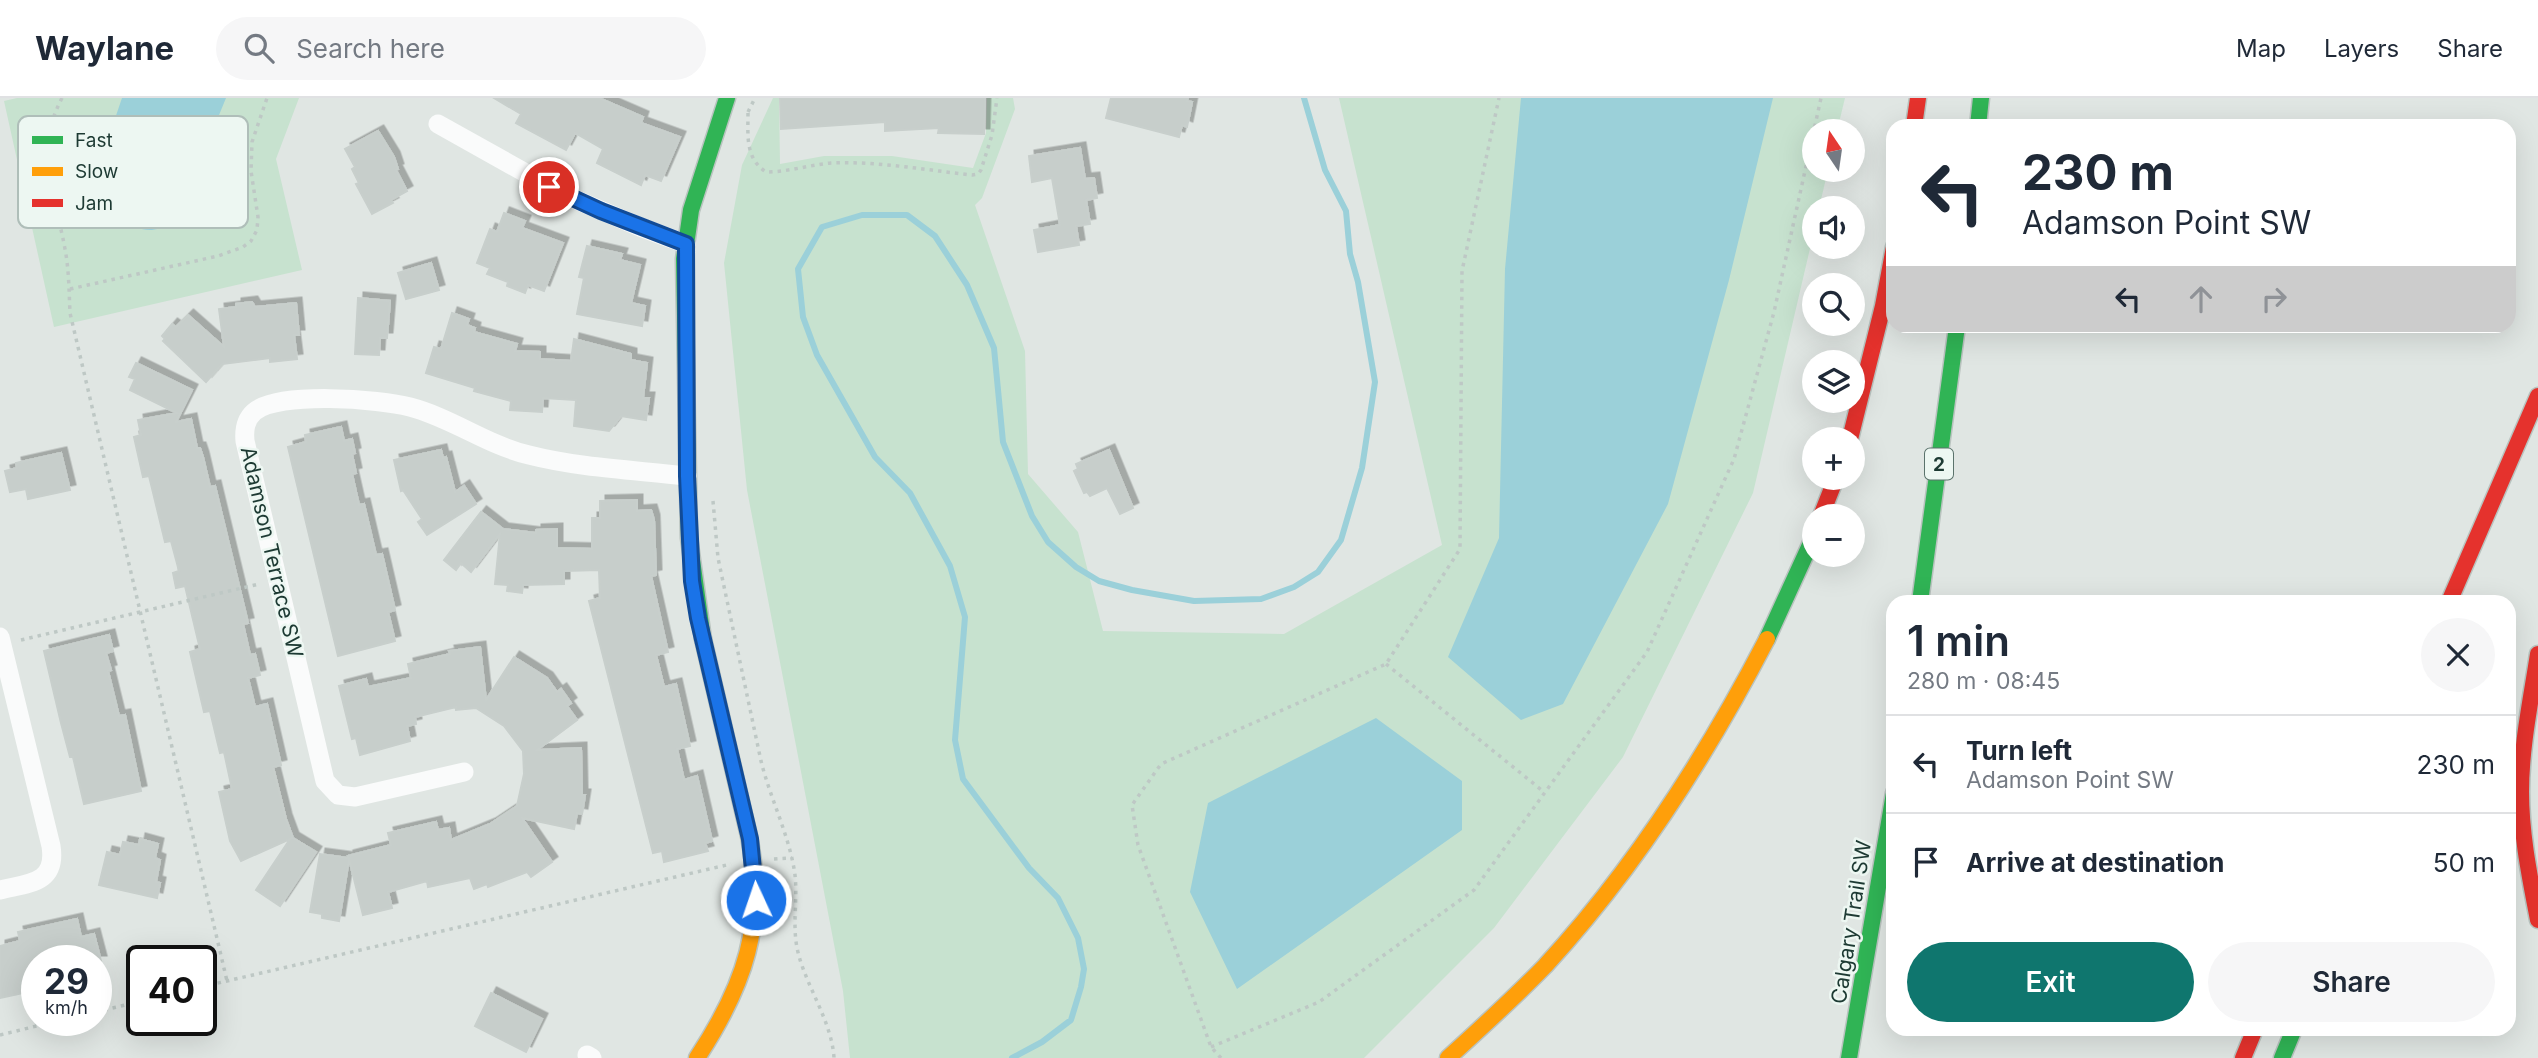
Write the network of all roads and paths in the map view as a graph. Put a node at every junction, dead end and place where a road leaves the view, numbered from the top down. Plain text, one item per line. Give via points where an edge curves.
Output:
1 (62, 98) edge
2 (267, 98) edge
3 (727, 98) edge
4 (755, 98) edge
5 (997, 98) edge
6 (1499, 98) edge
7 (1821, 98) edge
8 (1919, 98) edge
9 (1981, 98) edge
10 (748, 113) junction
11 (55, 116) edge
12 (1915, 119) edge
13 (1979, 119) edge
14 (438, 124) dead end
15 (740, 130) dead end
16 (61, 228) edge
17 (686, 244) junction
18 (70, 289) junction
19 (1886, 290) edge
20 (1956, 333) edge
21 (2538, 396) edge
22 (1853, 427) edge
23 (687, 476) junction
24 (713, 494) dead end
25 (1802, 567) edge
26 (278, 580) junction
27 (1921, 595) edge
28 (2452, 595) edge
29 (142, 612) junction
30 (1, 641) edge
31 (2538, 654) edge
32 (1386, 664) junction
33 (464, 772) dead end
34 (1544, 792) junction
35 (1886, 840) edge
36 (740, 862) dead end
37 (0, 890) edge
38 (2538, 920) edge
39 (227, 981) junction
40 (217, 983) edge
41 (21, 1030) edge
42 (0, 1035) edge
43 (2252, 1036) edge
44 (2291, 1036) edge
45 (1211, 1047) junction
46 (697, 1058) edge
47 (834, 1058) edge
48 (1221, 1058) edge
49 (1448, 1058) edge
50 (1849, 1058) edge
51 (2243, 1058) edge
52 (2282, 1058) edge

1 - 11 path
2 - 18 path via 251,150 258,216 251,241 218,256
3 - 17 main road via 699,180
4 - 10 path
5 - 10 path via 981,170 972,175 831,163 766,172 752,158
6 - 32 path via 1462,271 1460,549
7 - 34 path via 1774,312 1734,459 1647,652
8 - 12 main road
9 - 13 main road
10 - 15 path
14 - 17 street via 565,195
16 - 18 path
17 - 23 main road
18 - 29 path via 70,313
19 - 22 main road
20 - 27 main road, 2
21 - 28 main road
23 - 26 street, Adamson Terrace SW via 529,455 448,421 381,401 309,399 268,405 248,418 244,433
23 - 46 main road via 698,618 750,839 756,900 751,940 737,988
24 - 47 path via 718,558 758,748 792,858 794,936
25 - 49 main road via 1737,700 1676,801 1595,909 1485,1027
26 - 29 path
26 - 33 street, Adamson Terrace SW via 330,789 355,797
29 - 30 path
29 - 39 path
30 - 37 street via 53,863 48,873 35,881
31 - 38 main road via 2521,792 2525,858
32 - 34 path
32 - 45 path via 1161,764 1132,805 1138,845
34 - 45 path via 1474,890 1319,1002
35 - 50 main road, Calgary Trail SW
36 - 39 path
39 - 40 path
41 - 42 path
43 - 51 main road
44 - 52 main road
45 - 48 path

